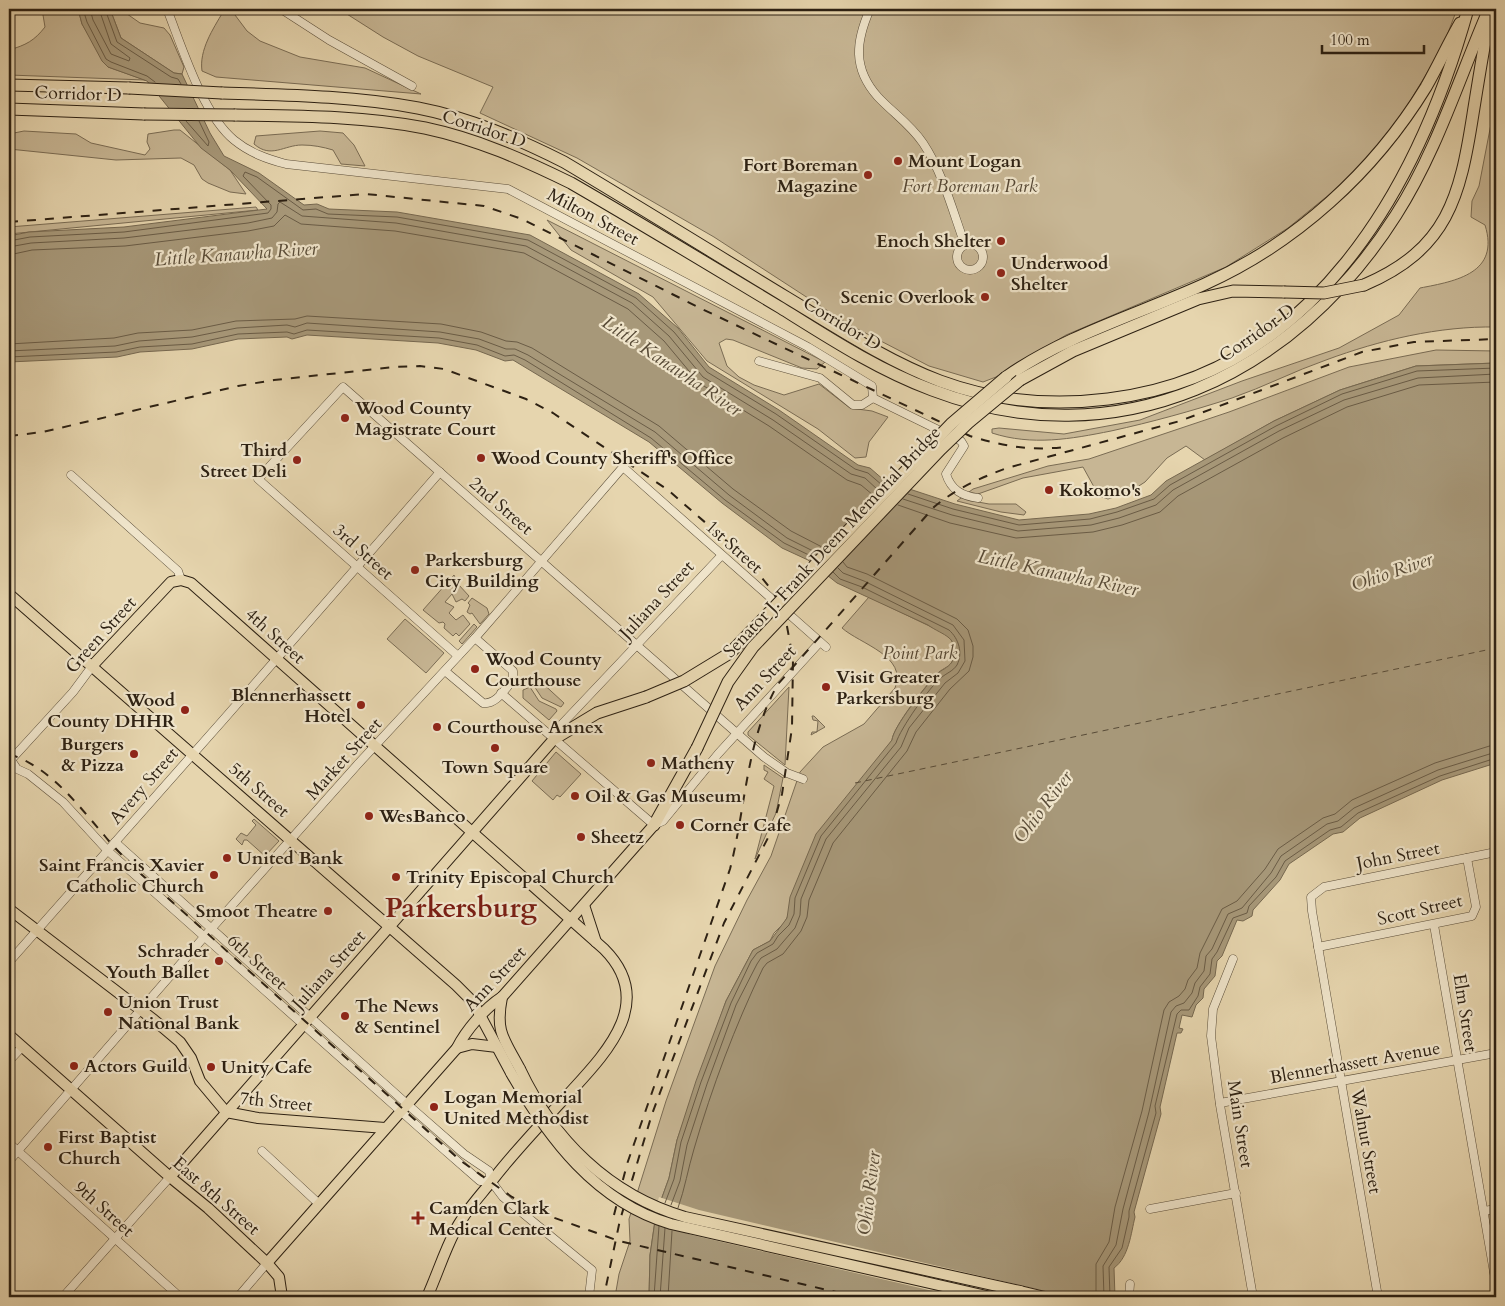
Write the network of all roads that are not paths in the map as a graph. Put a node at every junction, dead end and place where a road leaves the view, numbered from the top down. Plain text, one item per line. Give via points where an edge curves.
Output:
1 (167, 9) edge
2 (281, 9) edge
3 (870, 9) edge
4 (1468, 9) edge
5 (1490, 9) edge
6 (9, 85) edge
7 (412, 86) dead end
8 (9, 109) edge
9 (70, 111) junction
10 (9, 115) edge
11 (965, 245) dead end
12 (759, 361) dead end
13 (873, 398) junction
14 (623, 467) joint
15 (267, 469) joint
16 (440, 472) junction
17 (71, 475) dead end
18 (978, 498) dead end
19 (721, 556) junction
20 (542, 562) junction
21 (357, 566) junction
22 (182, 580) junction
23 (9, 594) edge
24 (476, 638) junction
25 (637, 645) junction
26 (823, 645) joint
27 (458, 656) junction
28 (276, 659) junction
29 (93, 665) junction
30 (445, 671) junction
31 (501, 694) junction
32 (737, 733) junction
33 (554, 739) junction
34 (375, 747) junction
35 (192, 753) junction
36 (10, 760) edge
37 (804, 779) dead end
38 (654, 825) junction
39 (471, 832) junction
40 (292, 840) junction
41 (115, 842) junction
42 (108, 851) junction
43 (1496, 852) edge
44 (1467, 858) junction
45 (1311, 900) joint
46 (584, 905) junction
47 (9, 909) edge
48 (570, 921) junction
49 (1434, 925) junction
50 (390, 927) junction
51 (211, 929) junction
52 (36, 931) junction
53 (205, 936) junction
54 (597, 943) junction
55 (1318, 947) junction
56 (1233, 959) dead end
57 (9, 962) edge
58 (502, 997) junction
59 (473, 1002) junction
60 (490, 1006) junction
61 (141, 1011) junction
62 (481, 1017) junction
63 (306, 1021) junction
64 (9, 1035) edge
65 (22, 1047) junction
66 (497, 1047) junction
67 (456, 1048) junction
68 (1496, 1053) edge
69 (1458, 1060) junction
70 (9, 1061) edge
71 (516, 1071) junction
72 (1340, 1081) junction
73 (70, 1089) junction
74 (1220, 1103) junction
75 (404, 1107) junction
76 (226, 1112) junction
77 (385, 1128) junction
78 (9, 1142) edge
79 (18, 1151) junction
80 (262, 1151) dead end
81 (9, 1161) edge
82 (170, 1177) junction
83 (491, 1181) junction
84 (1236, 1194) junction
85 (318, 1203) junction
86 (1150, 1209) dead end
87 (1496, 1209) edge
88 (1484, 1212) junction
89 (115, 1240) junction
90 (278, 1250) junction
91 (256, 1253) junction
92 (267, 1263) junction
93 (1130, 1284) dead end
94 (1496, 1284) edge
95 (63, 1297) edge
96 (180, 1297) edge
97 (238, 1297) edge
98 (282, 1297) edge
99 (428, 1297) edge
100 (589, 1297) edge
101 (991, 1297) edge
102 (1045, 1297) edge
103 (1129, 1297) edge
104 (1254, 1297) edge
105 (1378, 1297) edge

1 - 13 street, Milton Street via 200,92 222,128 262,158 286,164 508,189 808,347 872,386
2 - 7 street
3 - 11 street via 858,43 865,77 878,98 906,121 924,145
4 - 6 highway, Corridor D, bridge via 1439,99 1404,177 1364,239 1317,294 1258,344 1199,375 1130,397 1088,402 1007,398 959,387 915,370 856,340 564,162 475,123 382,102 313,96
4 - 33 highway, Senator J. Frank Deem Memorial Bridge, bridge via 1425,87 1397,129 1353,180 1312,217 1275,245 1224,274 1057,347 1006,377 951,424 730,653 684,681 597,713
5 - 9 highway, Corridor D, bridge via 1415,184 1380,239 1326,303 1277,345 1219,380 1147,405 1085,414 1056,415 998,409 963,401 897,376 571,183 480,143 426,128 375,121
5 - 38 highway, Senator J. Frank Deem Memorial Bridge, bridge via 1466,158 1455,200 1416,254 1364,285 1324,293 1234,291 1198,298 1073,351 1020,380 968,422 753,647 728,682 697,748
8 - 9 highway, Corridor D
9 - 10 highway
12 - 13 street via 820,378 853,405 862,405
13 - 18 street via 962,441 964,446 946,474 959,492
14 - 19 street, 1st Street
14 - 20 street, Market Street
15 - 16 street, 2nd Street via 342,387
15 - 21 street, 3rd Street via 258,479
16 - 20 street, 2nd Street
16 - 21 street, Avery Street
17 - 22 street, 4th Street via 178,571
19 - 25 street, Juliana Street
19 - 26 street, 1st Street
20 - 24 street, Market Street
20 - 25 street, 2nd Street
21 - 27 street, 3rd Street
21 - 28 street, Avery Street
22 - 28 main road, 4th Street via 192,582
22 - 29 main road, Green Street via 171,582
23 - 29 main road, 5th Street
24 - 27 street, Market Street
24 - 31 street via 513,670 513,680
25 - 32 street, 2nd Street
25 - 33 street, Juliana Street via 562,724
26 - 32 street, Ann Street
27 - 30 street, Market Street
28 - 34 main road, 4th Street
28 - 35 street, Avery Street
29 - 35 main road, 5th Street
29 - 36 street, Green Street via 73,692
30 - 31 street via 483,703 493,701
30 - 34 street, Market Street
31 - 33 street
32 - 37 street, 2nd Street via 787,773
32 - 38 street, Ann Street via 663,821
33 - 38 street
33 - 39 main road, Juliana Street
34 - 39 main road, 4th Street
34 - 40 street, Market Street
35 - 40 main road, 5th Street
35 - 41 street, Avery Street
36 - 42 street, 6th Street via 17,769 63,802
38 - 46 main road, Ann Street
39 - 48 main road, 4th Street
39 - 50 main road, Juliana Street
40 - 50 main road, 5th Street
40 - 51 street, Market Street
41 - 42 street, Avery Street
41 - 51 street, 6th Street
42 - 52 street, Avery Street
42 - 53 street, 6th Street
43 - 44 street, John Street
44 - 45 street, John Street via 1324,887
44 - 49 street, Scott Street via 1476,910 1469,917
45 - 55 street, Walnut Street
46 - 48 main road, Ann Street
46 - 54 main road
47 - 52 main road, 7th Street
48 - 54 main road, 4th Street
48 - 58 main road, Ann Street
49 - 55 street, Scott Street
49 - 69 street, Elm Street
50 - 59 main road, 5th Street
50 - 63 main road, Juliana Street
51 - 53 street, Market Street
51 - 63 street, 6th Street
52 - 57 street, Avery Street
52 - 61 main road, 7th Street
53 - 61 street, Market Street
53 - 63 street, 6th Street
54 - 83 main road, 4th Street via 612,957 625,984 627,1000 622,1026 598,1062
55 - 72 street, Walnut Street
56 - 74 street, Main Street via 1211,1019
58 - 60 main road, Ann Street
58 - 71 main road via 498,1018 500,1033
59 - 60 main road
59 - 62 main road, 5th Street
60 - 62 main road, Ann Street
61 - 73 street, Market Street
61 - 76 main road, 7th Street via 180,1042 200,1081
62 - 66 main road, 5th Street
62 - 67 main road, Ann Street
63 - 75 street, 6th Street
63 - 76 main road, Juliana Street
64 - 65 main road, East 8th Street
65 - 70 street
65 - 73 main road, East 8th Street
66 - 67 main road via 472,1044
66 - 71 main road, 5th Street
67 - 75 main road, Ann Street
68 - 69 street, Blennerhassett Avenue
69 - 72 street, Blennerhassett Avenue
69 - 88 street, Elm Street
71 - 101 main road, bridge via 537,1116 564,1153 600,1186 645,1215 671,1224
71 - 102 main road, bridge via 576,1152 623,1191 655,1207 685,1217
72 - 74 street, Blennerhassett Avenue
72 - 105 street, Walnut Street
73 - 79 street, Market Street
73 - 82 main road, East 8th Street
74 - 84 street, Main Street
75 - 77 main road, Ann Street
75 - 83 street, 6th Street via 489,1171
75 - 83 street, 6th Street via 480,1181
76 - 77 main road, 7th Street via 258,1118
76 - 82 main road, Juliana Street
77 - 85 main road, Ann Street
78 - 79 street, 9th Street
79 - 81 street, Market Street
79 - 89 street, 9th Street
80 - 85 street
82 - 89 street, Juliana Street
82 - 91 main road, East 8th Street
83 - 99 main road, 4th Street via 456,1228
83 - 100 street, 6th Street via 503,1197 592,1270
84 - 86 street
84 - 104 street, Main Street
85 - 90 main road, Ann Street
87 - 88 street
88 - 94 street, Elm Street
89 - 95 street, Juliana Street
89 - 96 street, 9th Street
90 - 91 main road
90 - 92 main road, Ann Street
91 - 92 main road, East 8th Street
92 - 97 street, Ann Street
92 - 98 main road, East 8th Street via 279,1277
93 - 103 street

